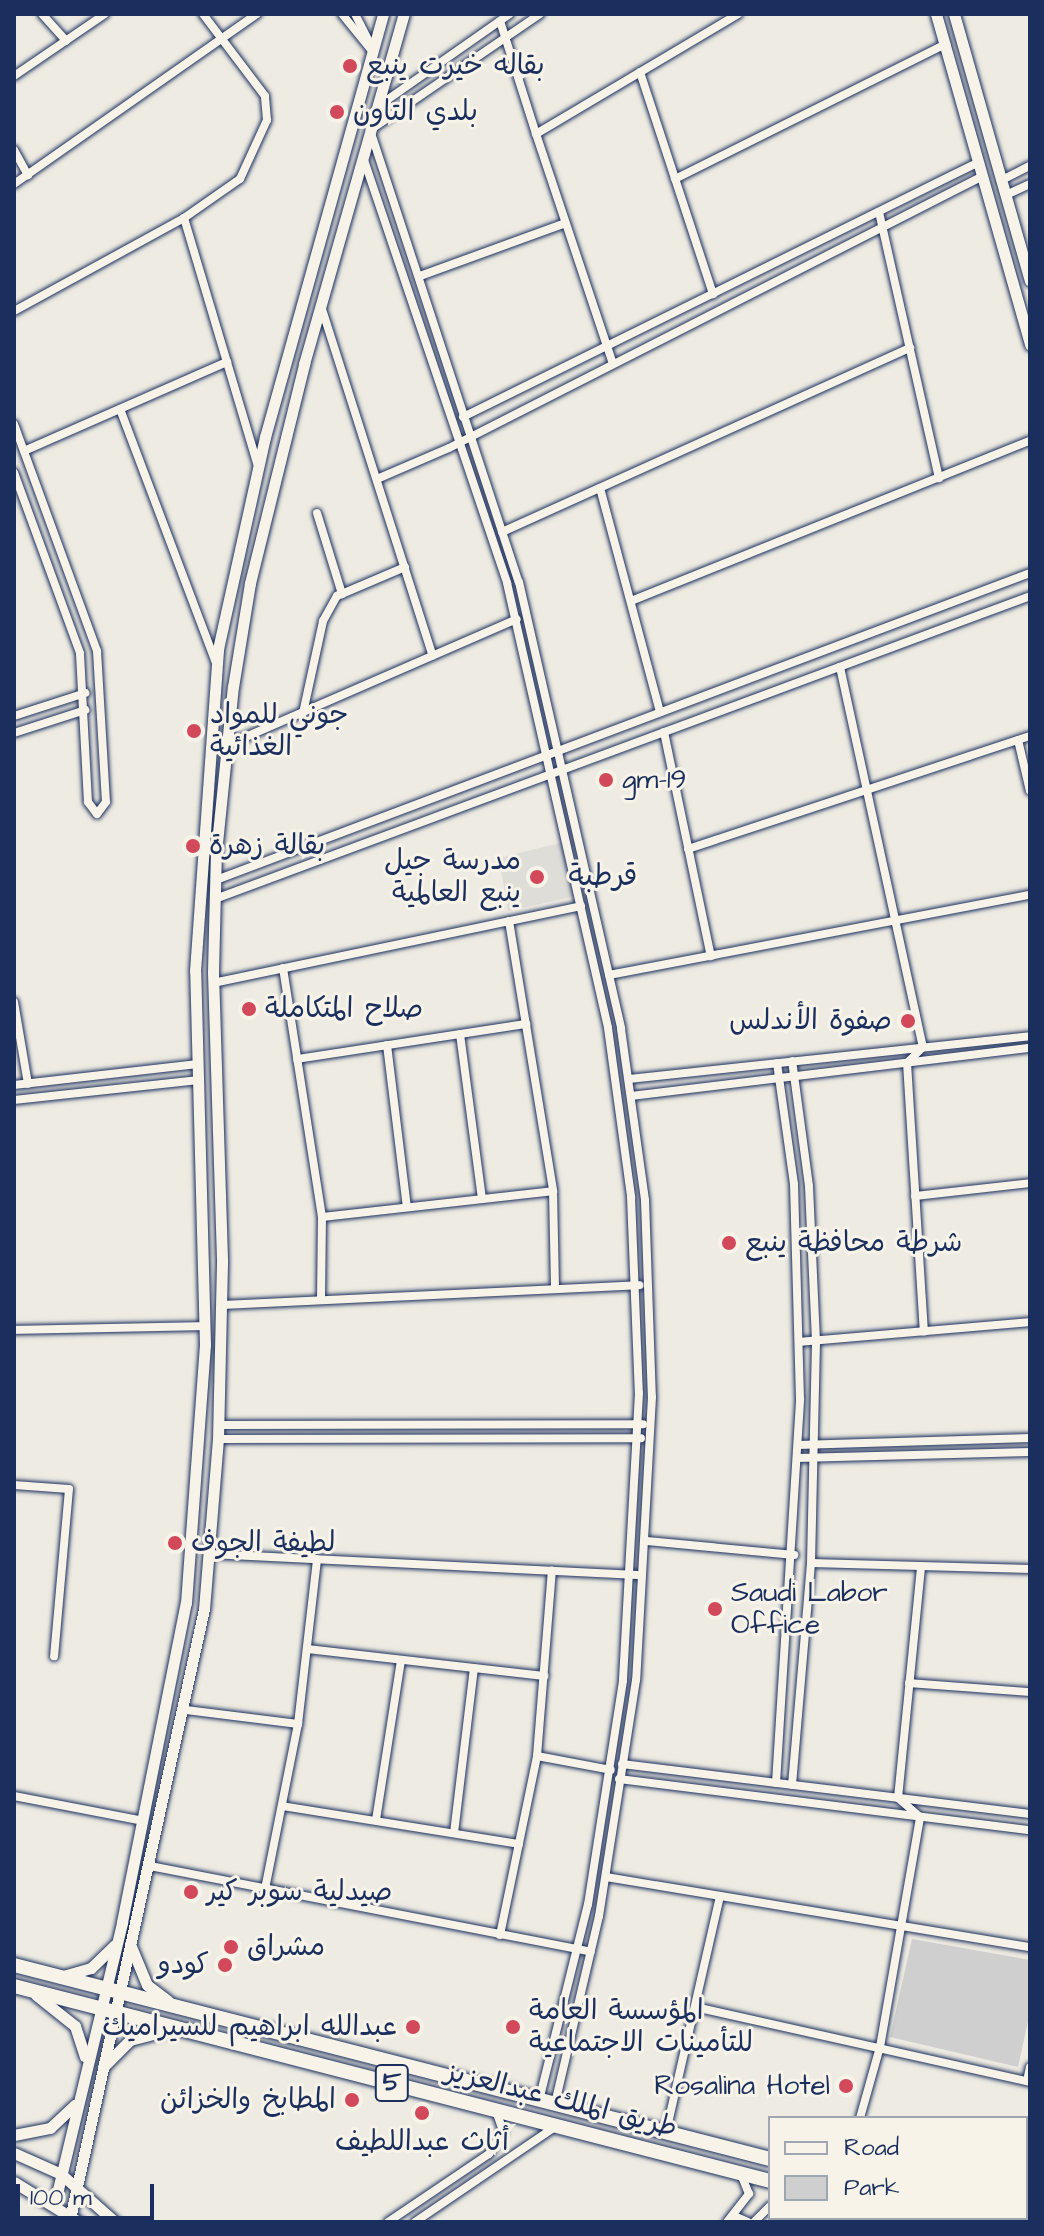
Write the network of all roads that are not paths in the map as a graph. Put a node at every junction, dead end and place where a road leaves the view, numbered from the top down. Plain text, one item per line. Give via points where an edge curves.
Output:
1 (42, 14) edge
2 (105, 14) edge
3 (203, 14) edge
4 (257, 14) edge
5 (342, 14) edge
6 (355, 14) edge
7 (383, 14) edge
8 (404, 14) edge
9 (510, 14) edge
10 (540, 14) edge
11 (738, 14) edge
12 (936, 14) edge
13 (954, 14) edge
14 (500, 21) junction
15 (505, 38) junction
16 (222, 39) junction
17 (66, 41) junction
18 (946, 44) junction
19 (373, 52) junction
20 (640, 72) junction
21 (14, 76) edge
22 (377, 107) junction
23 (370, 130) junction
24 (536, 134) junction
25 (14, 150) edge
26 (363, 157) junction
27 (979, 162) junction
28 (1030, 166) edge
29 (28, 175) junction
30 (983, 176) junction
31 (675, 179) junction
32 (1002, 180) junction
33 (14, 184) edge
34 (1030, 184) edge
35 (1006, 195) junction
36 (879, 212) junction
37 (184, 218) junction
38 (566, 223) junction
39 (882, 226) junction
40 (420, 276) junction
41 (1030, 280) edge
42 (713, 294) junction
43 (321, 303) junction
44 (14, 311) edge
45 (1030, 345) edge
46 (607, 346) junction
47 (910, 348) junction
48 (612, 361) junction
49 (227, 362) junction
50 (120, 409) junction
51 (467, 415) junction
52 (456, 421) junction
53 (14, 424) edge
54 (473, 431) junction
55 (462, 437) junction
56 (1030, 441) edge
57 (24, 451) junction
58 (258, 467) junction
59 (14, 473) edge
60 (939, 478) junction
61 (377, 479) junction
62 (600, 488) junction
63 (317, 513) dead end
64 (505, 531) junction
65 (494, 536) junction
66 (405, 567) junction
67 (1030, 573) edge
68 (342, 594) junction
69 (1030, 596) edge
70 (631, 601) junction
71 (517, 619) junction
72 (433, 656) junction
73 (216, 665) junction
74 (840, 667) junction
75 (85, 693) junction
76 (85, 710) junction
77 (660, 712) junction
78 (303, 713) junction
79 (14, 716) edge
80 (664, 732) junction
81 (14, 733) edge
82 (1030, 736) edge
83 (1018, 740) junction
84 (225, 746) junction
85 (560, 750) junction
86 (548, 755) junction
87 (564, 769) junction
88 (552, 774) junction
89 (867, 790) junction
90 (1030, 791) edge
91 (688, 849) junction
92 (216, 880) junction
93 (1030, 895) edge
94 (215, 899) junction
95 (581, 906) junction
96 (509, 921) junction
97 (895, 921) junction
98 (711, 956) junction
99 (283, 968) junction
100 (609, 975) junction
101 (213, 983) junction
102 (14, 1002) edge
103 (526, 1024) junction
104 (460, 1034) junction
105 (1030, 1036) edge
106 (387, 1045) junction
107 (923, 1047) junction
108 (1030, 1048) edge
109 (297, 1059) junction
110 (792, 1061) junction
111 (777, 1063) junction
112 (907, 1063) junction
113 (198, 1064) junction
114 (794, 1076) junction
115 (779, 1078) junction
116 (629, 1079) junction
117 (199, 1080) junction
118 (28, 1084) junction
119 (14, 1085) edge
120 (631, 1096) junction
121 (14, 1100) edge
122 (1030, 1183) edge
123 (553, 1191) junction
124 (915, 1196) junction
125 (482, 1199) junction
126 (407, 1207) junction
127 (322, 1217) junction
128 (650, 1284) junction
129 (637, 1285) junction
130 (555, 1289) junction
131 (321, 1300) junction
132 (221, 1305) junction
133 (1030, 1322) edge
134 (204, 1326) junction
135 (14, 1330) edge
136 (924, 1331) junction
137 (816, 1341) junction
138 (799, 1342) junction
139 (638, 1424) junction
140 (652, 1424) junction
141 (219, 1425) junction
142 (638, 1438) junction
143 (651, 1438) junction
144 (1030, 1438) edge
145 (218, 1439) junction
146 (798, 1445) junction
147 (814, 1445) junction
148 (1030, 1452) edge
149 (798, 1458) junction
150 (814, 1458) junction
151 (14, 1485) edge
152 (647, 1541) junction
153 (210, 1554) junction
154 (794, 1555) junction
155 (317, 1559) junction
156 (811, 1563) junction
157 (921, 1566) junction
158 (1030, 1569) edge
159 (552, 1571) junction
160 (632, 1575) junction
161 (645, 1576) junction
162 (307, 1649) junction
163 (54, 1656) dead end
164 (401, 1660) junction
165 (474, 1668) junction
166 (544, 1676) junction
167 (909, 1683) junction
168 (1030, 1692) edge
169 (186, 1710) junction
170 (298, 1724) junction
171 (537, 1756) junction
172 (625, 1764) junction
173 (611, 1770) junction
174 (623, 1779) junction
175 (776, 1783) junction
176 (792, 1785) junction
177 (14, 1796) edge
178 (898, 1798) junction
179 (282, 1806) junction
180 (1030, 1814) edge
181 (920, 1817) junction
182 (376, 1820) junction
183 (144, 1821) junction
184 (1030, 1830) edge
185 (454, 1833) junction
186 (519, 1844) junction
187 (150, 1866) junction
188 (606, 1877) junction
189 (265, 1889) junction
190 (720, 1896) junction
191 (904, 1926) junction
192 (500, 1935) junction
193 (117, 1941) junction
194 (130, 1944) junction
195 (1030, 1947) edge
196 (577, 1950) junction
197 (591, 1952) junction
198 (14, 1965) edge
199 (57, 1976) junction
200 (19, 1987) edge
201 (112, 1991) junction
202 (695, 2007) junction
203 (107, 2010) junction
204 (182, 2010) junction
205 (177, 2028) junction
206 (880, 2047) junction
207 (1030, 2067) edge
208 (86, 2069) junction
209 (98, 2075) junction
210 (1028, 2081) edge
211 (539, 2100) junction
212 (78, 2102) junction
213 (555, 2103) junction
214 (496, 2110) junction
215 (861, 2116) edge
216 (556, 2126) junction
217 (666, 2132) junction
218 (14, 2135) edge
219 (14, 2153) edge
220 (768, 2158) edge
221 (741, 2173) junction
222 (61, 2174) junction
223 (768, 2180) edge
224 (14, 2182) edge
225 (76, 2184) junction
226 (55, 2202) junction
227 (75, 2218) edge
228 (730, 2219) edge
229 (115, 2222) edge
230 (388, 2222) edge
231 (415, 2222) edge
232 (748, 2222) edge

1 - 17 street
2 - 17 street
3 - 16 street
4 - 16 street
5 - 19 street
6 - 19 street
7 - 19 street
8 - 22 street
9 - 14 street
10 - 15 street
11 - 20 street
12 - 18 street
13 - 32 street
14 - 15 street
14 - 22 street
15 - 23 street
15 - 24 street
16 - 29 street
16 - 37 street via 265,96 267,120 240,179
17 - 21 street
18 - 27 street
18 - 31 street
19 - 58 street
20 - 24 street
20 - 31 street
22 - 23 street
23 - 26 street
23 - 40 street
24 - 38 street
25 - 29 street
26 - 43 street
26 - 52 street
27 - 30 street
27 - 36 street
28 - 32 street
29 - 33 street
30 - 39 street
30 - 45 street
31 - 42 street
32 - 35 street
34 - 35 street
35 - 41 street
36 - 39 street
36 - 42 street
37 - 44 street
37 - 49 street
38 - 40 street
38 - 46 street
39 - 47 street
39 - 48 street
40 - 51 street
42 - 46 street
43 - 61 street
43 - 84 street via 250,583
46 - 48 street
46 - 51 street
47 - 60 street
47 - 62 street
48 - 54 street
49 - 50 street
49 - 58 street
50 - 57 street
50 - 73 street
51 - 52 street
51 - 54 street
52 - 55 street
53 - 57 street
54 - 55 street
54 - 64 street
55 - 61 street via 449,448
55 - 65 street
56 - 60 street
57 - 76 street via 97,651 106,802 97,814 88,802
58 - 73 street
59 - 75 street via 66,604
60 - 70 street
61 - 66 street
62 - 64 street
62 - 70 street
63 - 68 street
64 - 65 street
64 - 85 street
65 - 71 street
66 - 68 street
66 - 72 street
67 - 77 street
68 - 78 street via 323,621
69 - 74 street
70 - 77 street
71 - 72 street
71 - 86 street
72 - 78 street
73 - 113 street via 199,896
74 - 80 street
74 - 89 street
75 - 76 street
75 - 79 street
76 - 81 street
77 - 85 street
78 - 84 street
80 - 87 street
80 - 91 street
82 - 83 street
83 - 89 street
83 - 90 street
84 - 92 street
85 - 86 street
85 - 87 street
86 - 88 street
86 - 92 street
87 - 88 street
87 - 100 street
88 - 94 street
88 - 95 street
89 - 91 street
89 - 97 street
91 - 98 street
92 - 94 street
93 - 97 street
94 - 101 street
95 - 96 street
95 - 129 street via 608,1028
96 - 99 street
96 - 103 street
97 - 98 street
97 - 107 street
98 - 100 street
99 - 101 street
99 - 109 street
100 - 116 street
101 - 132 street
102 - 118 street
103 - 104 street
103 - 123 street
104 - 106 street
104 - 125 street
105 - 107 street
106 - 109 street
106 - 126 street
107 - 110 street
107 - 112 street
108 - 112 street
109 - 127 street
110 - 111 street
110 - 114 street
111 - 115 street
111 - 116 street
112 - 114 street
112 - 124 street
113 - 117 street
113 - 118 street
114 - 115 street
114 - 137 street via 809,1186
115 - 120 street
115 - 138 street via 794,1184
116 - 120 street
117 - 121 street
117 - 134 street
118 - 119 street
120 - 128 street
122 - 124 street
123 - 125 street
123 - 130 street
124 - 136 street
125 - 126 street
126 - 127 street
127 - 131 street
128 - 129 street
128 - 140 street
129 - 130 street
129 - 139 street
130 - 131 street
131 - 132 street
132 - 141 street
133 - 136 street
134 - 135 street
134 - 183 street via 186,1603
136 - 137 street
137 - 138 street
137 - 147 street
138 - 146 street
139 - 140 street
139 - 141 street
139 - 142 street
140 - 143 street
141 - 145 street
142 - 143 street
142 - 145 street
142 - 160 street
143 - 152 street
144 - 147 street
145 - 153 street
146 - 147 street
146 - 149 street
147 - 150 street
148 - 150 street
149 - 150 street
149 - 154 street
150 - 156 street
151 - 163 street via 69,1489
152 - 154 street
152 - 161 street
153 - 155 street
153 - 169 street
154 - 175 street
155 - 159 street
155 - 162 street
156 - 157 street
156 - 176 street
157 - 158 street
157 - 167 street
159 - 160 street
159 - 166 street
160 - 161 street
160 - 173 street
161 - 172 street
162 - 164 street
162 - 170 street
164 - 165 street
164 - 182 street
165 - 166 street
165 - 185 street
166 - 171 street
167 - 168 street
167 - 178 street
169 - 170 street
169 - 187 street
170 - 179 street
171 - 173 street
171 - 186 street
172 - 173 street
172 - 174 street
172 - 175 street
173 - 174 street
173 - 196 street
174 - 181 street
174 - 188 street
175 - 176 street
176 - 178 street
177 - 183 street
178 - 180 street
178 - 181 street
179 - 182 street
179 - 189 street
181 - 184 street
181 - 191 street
182 - 185 street
183 - 193 street
185 - 186 street
186 - 192 street
187 - 189 street
187 - 194 street
188 - 190 street
188 - 197 street
189 - 192 street
190 - 191 street
190 - 202 street
191 - 195 street
191 - 206 street
192 - 196 street
193 - 199 street via 91,1968
193 - 201 street
194 - 201 street
194 - 204 street via 147,1985
196 - 197 street
196 - 211 street
197 - 213 street
198 - 199 highway, طريق الملك عبدالعزيز / 5
199 - 201 highway, طريق الملك عبدالعزيز / 5
200 - 203 highway, طريق الملك عبدالعزيز / 5
200 - 208 street via 75,2026
201 - 203 street
201 - 204 highway, طريق الملك عبدالعزيز / 5
202 - 206 street
202 - 217 street
203 - 205 highway, طريق الملك عبدالعزيز / 5
203 - 208 street
203 - 209 street
204 - 211 highway, طريق الملك عبدالعزيز / 5
205 - 209 street via 130,2040
205 - 214 highway, طريق الملك عبدالعزيز / 5
206 - 210 street
206 - 215 street
207 - 210 street
208 - 212 street
209 - 225 street
211 - 213 highway, طريق الملك عبدالعزيز / 5
212 - 218 street via 50,2128
212 - 222 street
213 - 217 highway, طريق الملك عبدالعزيز / 5
214 - 216 highway, طريق الملك عبدالعزيز / 5
214 - 230 street via 503,2131 489,2154
216 - 221 highway, طريق الملك عبدالعزيز / 5
216 - 231 street
217 - 220 highway, طريق الملك عبدالعزيز / 5
219 - 222 street
221 - 223 highway, طريق الملك عبدالعزيز / 5
221 - 228 street via 749,2194
222 - 225 street
222 - 226 street
224 - 226 street
225 - 227 street
225 - 229 street
226 - 227 street
228 - 232 street

